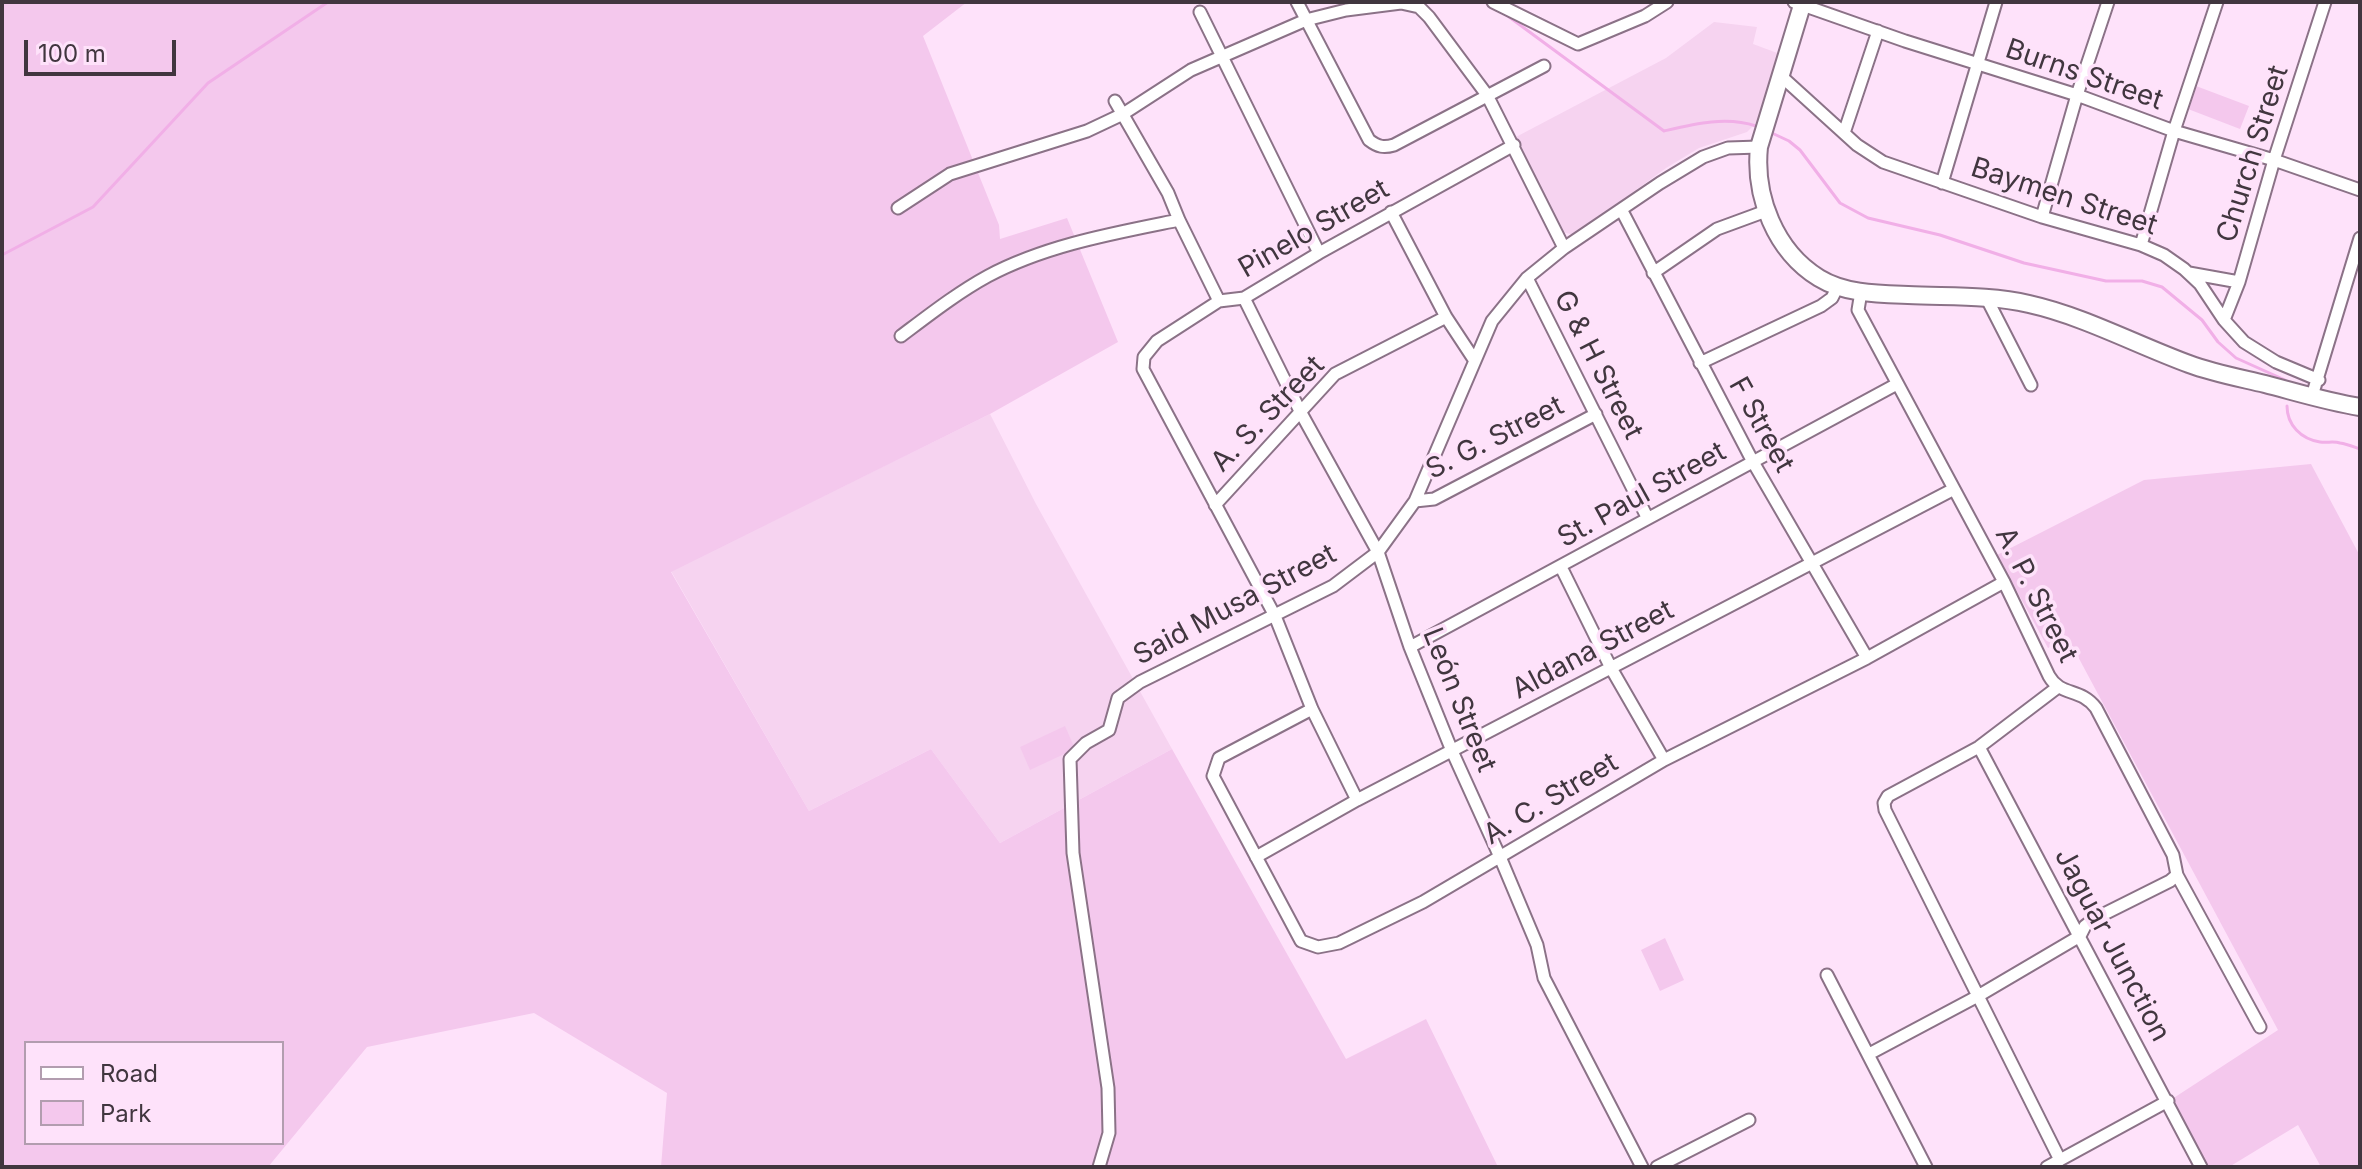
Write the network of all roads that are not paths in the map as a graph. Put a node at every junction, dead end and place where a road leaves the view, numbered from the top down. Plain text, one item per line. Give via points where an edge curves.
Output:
1 (1297, 2) edge
2 (1493, 2) edge
3 (1667, 2) edge
4 (1996, 2) edge
5 (2108, 2) edge
6 (2217, 2) edge
7 (2325, 2) edge
8 (1799, 3) edge
9 (1200, 12) dead end
10 (1306, 20) junction
11 (1878, 31) junction
12 (1223, 57) junction
13 (1976, 64) junction
14 (1544, 66) dead end
15 (1781, 76) junction
16 (1487, 95) junction
17 (2077, 95) junction
18 (1115, 101) dead end
19 (1123, 114) junction
20 (2174, 131) junction
21 (1844, 133) junction
22 (1514, 145) junction
23 (1759, 147) junction
24 (2274, 160) junction
25 (1942, 183) junction
26 (2360, 190) edge
27 (898, 208) dead end
28 (1622, 211) junction
29 (1766, 211) junction
30 (1391, 212) junction
31 (2042, 217) junction
32 (1179, 220) junction
33 (2360, 238) edge
34 (2141, 245) junction
35 (1564, 248) junction
36 (1319, 253) junction
37 (1653, 273) junction
38 (2189, 273) junction
39 (1527, 278) junction
40 (2239, 282) junction
41 (1838, 286) junction
42 (1861, 292) junction
43 (1986, 297) junction
44 (1244, 298) junction
45 (1219, 301) junction
46 (1446, 317) junction
47 (2224, 320) junction
48 (901, 336) dead end
49 (1475, 361) junction
50 (1700, 363) junction
51 (1897, 384) junction
52 (2031, 385) dead end
53 (2316, 388) junction
54 (2360, 407) edge
55 (1301, 413) junction
56 (1596, 414) junction
57 (1753, 462) junction
58 (1954, 489) junction
59 (1415, 501) junction
60 (1215, 505) junction
61 (1647, 517) junction
62 (1378, 552) junction
63 (1810, 561) junction
64 (1561, 567) junction
65 (2004, 582) junction
66 (1275, 616) junction
67 (1410, 647) junction
68 (1867, 658) junction
69 (1611, 668) junction
70 (2058, 687) junction
71 (1312, 709) junction
72 (1979, 747) junction
73 (1452, 751) junction
74 (1664, 760) junction
75 (1357, 800) junction
76 (1256, 857) junction
77 (1500, 857) junction
78 (2177, 875) junction
79 (2080, 936) junction
80 (1827, 975) dead end
81 (1978, 996) junction
82 (2260, 1027) dead end
83 (1869, 1054) junction
84 (2168, 1101) junction
85 (1749, 1120) dead end
86 (2060, 1160) junction
87 (1099, 1167) edge
88 (1642, 1167) edge
89 (1657, 1167) edge
90 (1926, 1167) edge
91 (2047, 1167) edge
92 (2201, 1167) edge

1 - 10 street
2 - 3 street via 1578,44
4 - 13 street
5 - 17 street
6 - 20 street
7 - 24 street, Church Street
8 - 11 street, Burns Street
8 - 15 highway
9 - 12 street
10 - 12 street
10 - 16 street via 1412,4 1429,17
10 - 16 street via 1376,146 1394,145
11 - 13 street, Burns Street
11 - 21 street
12 - 19 street via 1191,70
12 - 36 street
13 - 17 street, Burns Street
13 - 25 street
14 - 16 street
15 - 21 street, Baymen Street
15 - 23 highway
16 - 22 street
17 - 20 street, Burns Street
17 - 31 street
18 - 19 street
19 - 27 street via 1087,131 950,174
19 - 32 street
20 - 24 street, Burns Street
20 - 34 street
21 - 25 street, Baymen Street via 1883,162
22 - 30 street, Pinelo Street
22 - 35 street
23 - 28 street, Said Musa Street via 1728,148 1703,157
23 - 29 highway
24 - 26 street, Burns Street
24 - 40 street, Church Street
25 - 31 street, Baymen Street
28 - 35 street, Said Musa Street
28 - 37 street, F Street
29 - 37 street via 1717,229
29 - 41 highway via 1798,261 1819,279
30 - 36 street, Pinelo Street
30 - 46 street
31 - 34 street, Baymen Street
32 - 45 street
32 - 48 street via 1048,251 1004,269
33 - 53 street
34 - 38 street, Baymen Street
35 - 39 street, Said Musa Street
36 - 44 street, Pinelo Street
37 - 50 street, F Street
38 - 40 street
38 - 47 street, Baymen Street
39 - 49 street, Said Musa Street via 1492,321
39 - 56 street, G & H Street
40 - 47 street, Church Street
41 - 42 highway
41 - 50 street via 1821,306
42 - 43 highway
42 - 51 street, A. P. Street via 1858,310
43 - 52 street
43 - 53 highway via 2030,304 2191,366
44 - 45 street, Pinelo Street
44 - 55 street, León Street
45 - 60 street, Pinelo Street via 1157,341 1144,357 1143,369
46 - 49 street
46 - 55 street, A. S. Street via 1335,374
47 - 53 street, Baymen Street via 2255,350
49 - 59 street, Said Musa Street
50 - 57 street, F Street
51 - 57 street, St. Paul Street
51 - 58 street, A. P. Street
53 - 54 highway
55 - 60 street, A. S. Street
55 - 62 street, León Street
56 - 59 street, S. G. Street via 1434,499
56 - 61 street, G & H Street
57 - 61 street, St. Paul Street
57 - 63 street, F Street
58 - 63 street, Aldana Street
58 - 65 street, A. P. Street
59 - 62 street, Said Musa Street
60 - 66 street
61 - 64 street, St. Paul Street
62 - 66 street, Said Musa Street via 1333,586
62 - 67 street, León Street
63 - 68 street, F Street
63 - 69 street, Aldana Street
64 - 67 street, St. Paul Street
64 - 69 street
65 - 68 street, A. C. Street
65 - 70 street, A. P. Street
66 - 71 street
66 - 87 street, Said Musa Street via 1140,682 1118,698 1109,730 1070,759 1073,853 1108,1088 1109,1133
67 - 73 street, León Street
68 - 74 street, A. C. Street
69 - 73 street, Aldana Street
69 - 74 street
70 - 72 street
70 - 78 street, A. P. Street via 2083,695 2096,708 2173,855
71 - 75 street
71 - 76 street, A. C. Street via 1219,758 1213,776
72 - 79 street, Jaguar Junction
72 - 81 street via 1884,803
73 - 75 street, Aldana Street
73 - 77 street, León Street
74 - 77 street, A. C. Street
75 - 76 street, Aldana Street
76 - 77 street, A. C. Street via 1301,941 1318,947 1339,943 1395,916
77 - 88 street, León Street via 1537,945 1544,978
78 - 79 street via 2094,919
78 - 82 street, A. P. Street
79 - 81 street
79 - 84 street, Jaguar Junction
80 - 83 street
81 - 83 street
81 - 86 street
83 - 90 street
84 - 86 street
84 - 92 street, Jaguar Junction
85 - 89 street
86 - 91 street

